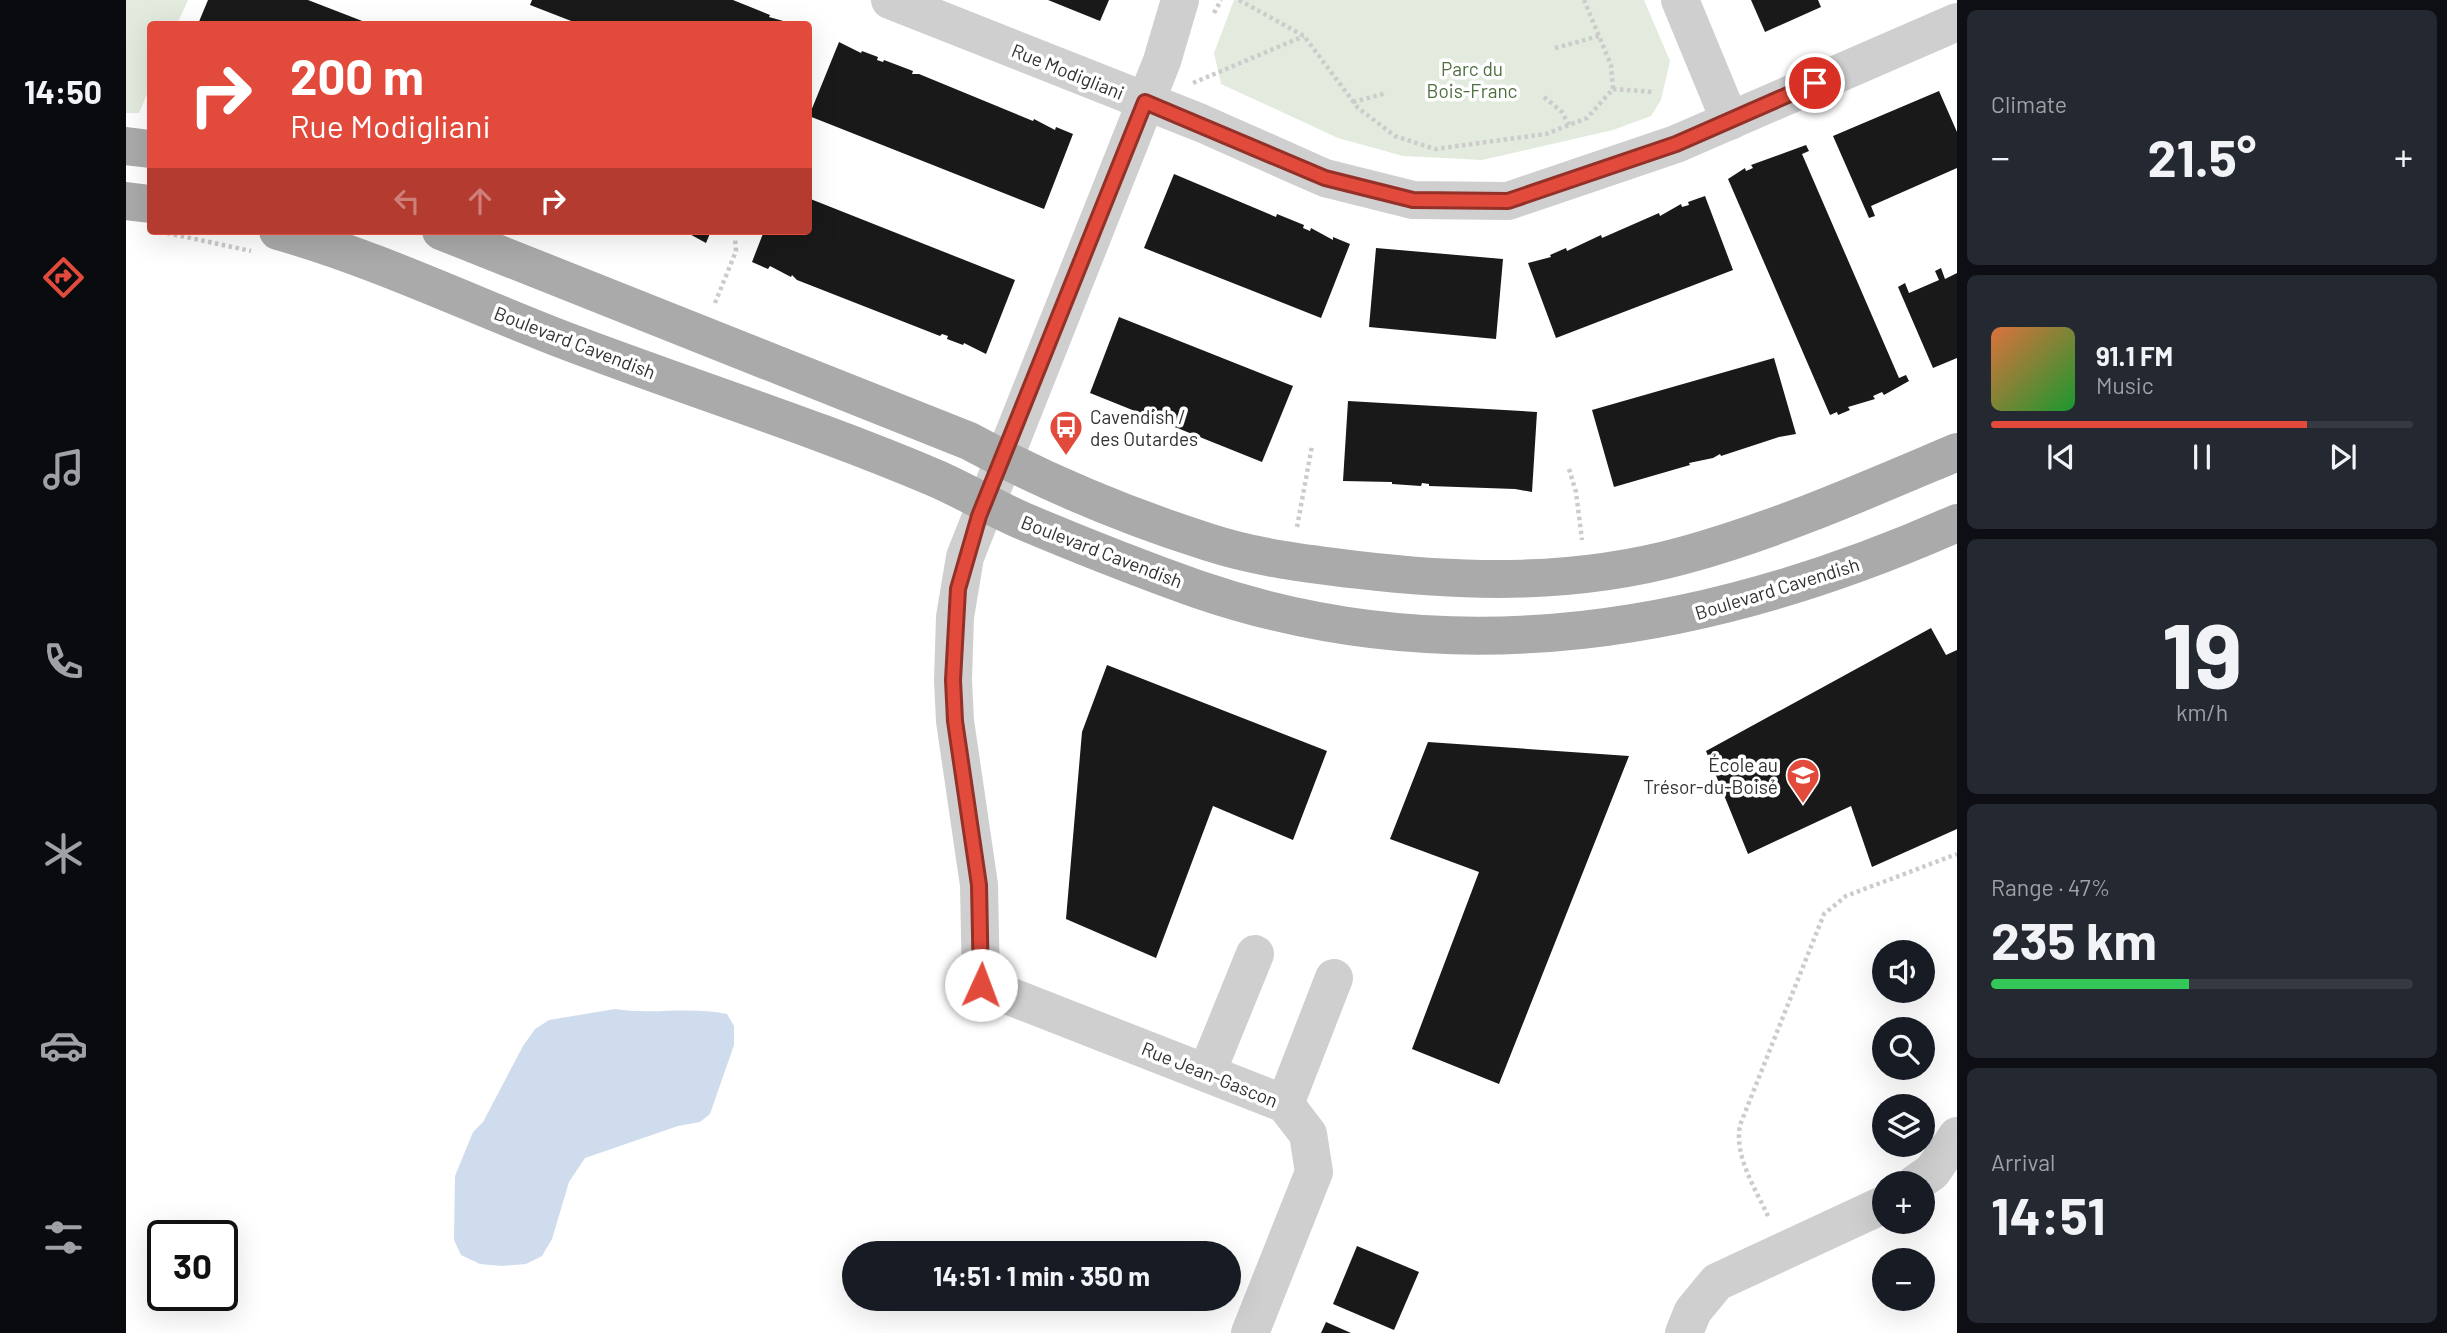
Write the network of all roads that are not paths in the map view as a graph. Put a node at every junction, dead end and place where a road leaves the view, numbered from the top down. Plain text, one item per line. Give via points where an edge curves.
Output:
1 (890, 0) edge
2 (1180, 0) edge
3 (1680, 0) edge
4 (1957, 22) edge
5 (1145, 102) junction
6 (1730, 121) junction
7 (126, 146) edge
8 (147, 149) edge
9 (126, 201) edge
10 (147, 204) edge
11 (289, 235) edge
12 (451, 235) edge
13 (1957, 452) edge
14 (1002, 459) junction
15 (985, 502) junction
16 (1957, 523) edge
17 (1255, 954) dead end
18 (1334, 978) dead end
19 (1207, 1072) junction
20 (1285, 1104) junction
21 (1957, 1136) edge
22 (1933, 1171) edge
23 (1872, 1210) edge
24 (1250, 1333) edge
25 (1684, 1333) edge

1 - 5 street, Rue Modigliani
2 - 5 street
3 - 6 street
4 - 6 street, Rue Modigliani
5 - 6 street, Rue Modigliani via 1325,178 1413,200 1508,201 1674,145
5 - 14 street
7 - 8 main road
9 - 10 main road
11 - 15 main road, Boulevard Cavendish via 569,342 734,399
12 - 14 main road via 969,441
13 - 14 main road via 1809,514 1683,556 1586,575 1499,581 1333,568 1238,550 1127,513
14 - 15 street
15 - 16 main road, Boulevard Cavendish via 1020,520 1220,596 1337,622 1463,636 1592,630 1700,612 1823,577
15 - 19 street, Rue Jean-Gascon via 958,589 953,680 979,885 981,985
17 - 19 street
18 - 20 street
19 - 20 street, Rue Jean-Gascon
20 - 24 street, Rue Jean-Gascon via 1308,1135 1314,1172
21 - 22 street
23 - 25 street via 1717,1282 1693,1311

